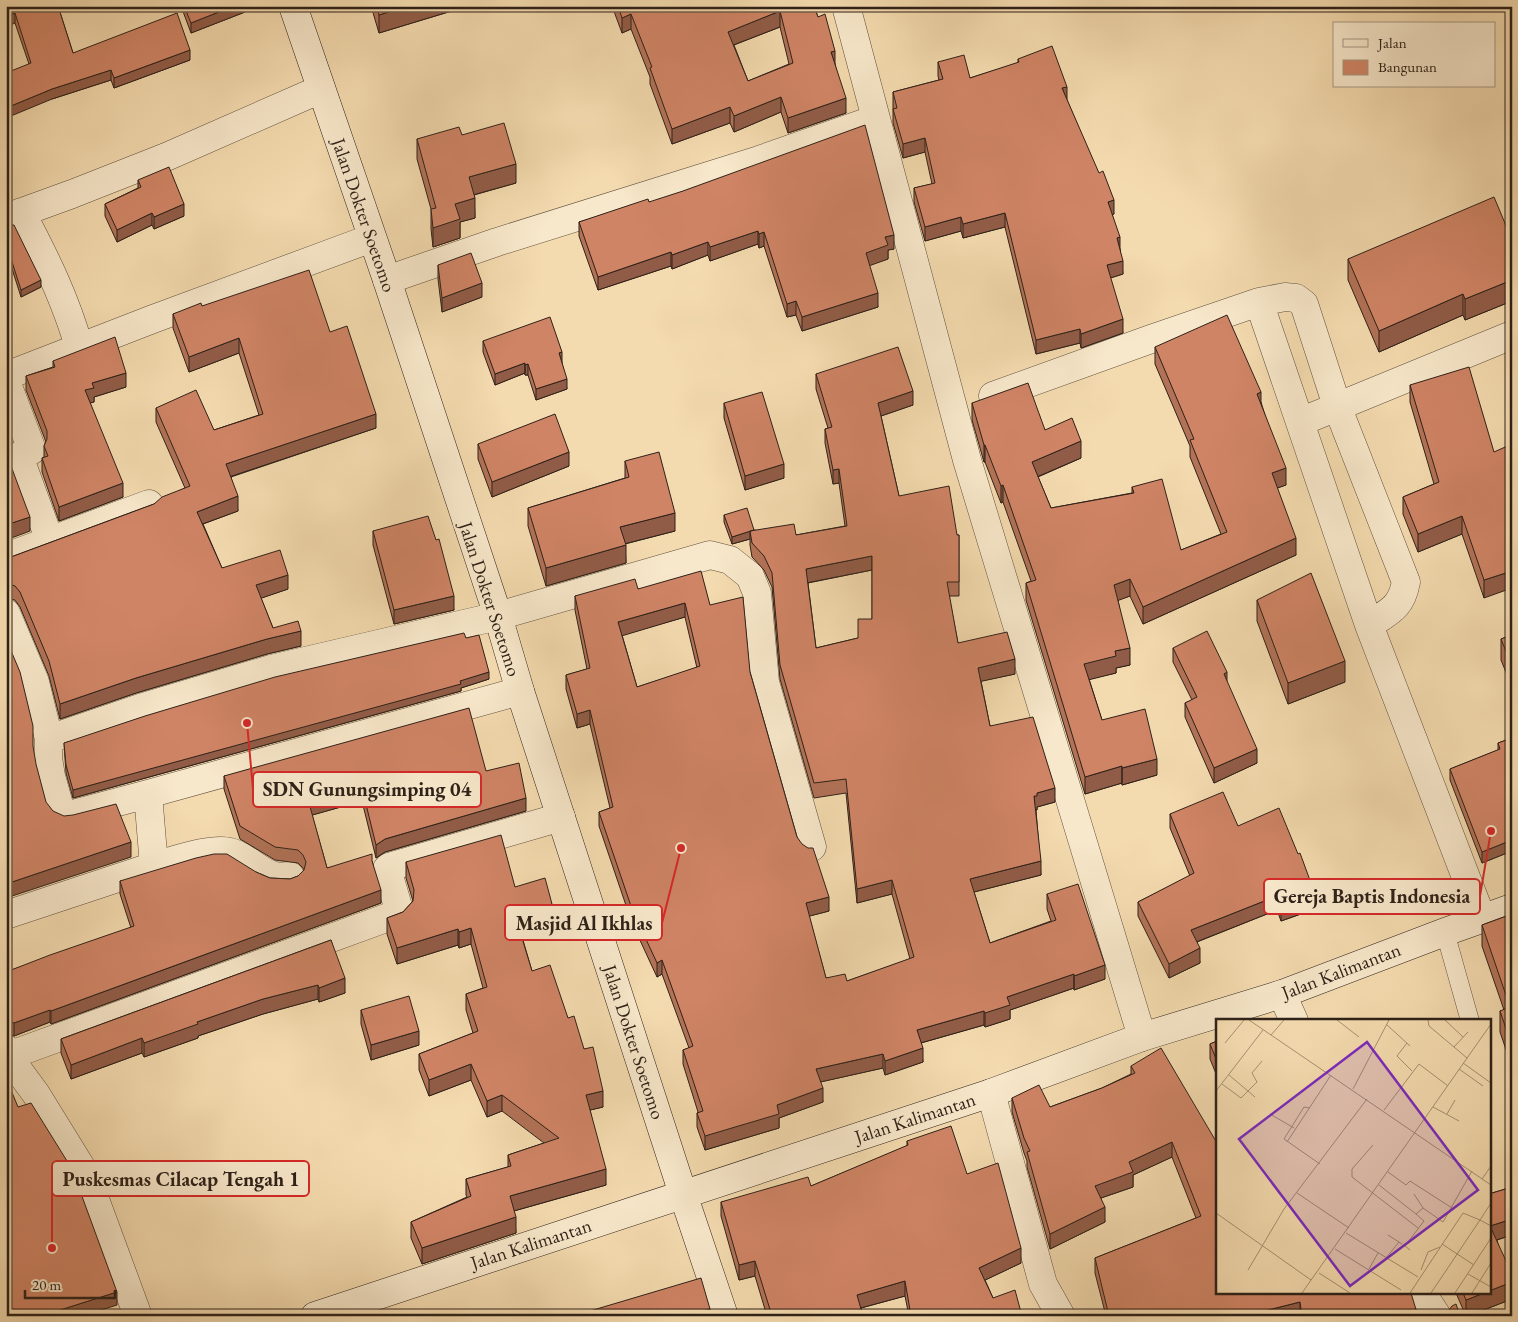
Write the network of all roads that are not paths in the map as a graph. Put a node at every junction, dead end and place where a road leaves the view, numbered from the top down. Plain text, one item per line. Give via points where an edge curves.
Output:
1 (293, 6) edge
2 (846, 6) edge
3 (321, 89) junction
4 (876, 119) junction
5 (14, 215) edge
6 (372, 238) junction
7 (387, 280) junction
8 (1260, 302) junction
9 (1512, 335) edge
10 (79, 348) junction
11 (6, 376) edge
12 (6, 381) edge
13 (1337, 406) junction
14 (954, 410) junction
15 (1300, 422) junction
16 (149, 504) edge
17 (50, 541) junction
18 (6, 557) edge
19 (6, 613) edge
20 (498, 616) junction
21 (1369, 625) junction
22 (520, 691) junction
23 (48, 739) junction
24 (148, 794) junction
25 (561, 817) junction
26 (812, 847) edge
27 (154, 866) junction
28 (290, 876) dead end
29 (1512, 908) edge
30 (6, 915) edge
31 (1482, 919) junction
32 (1445, 932) junction
33 (1282, 994) junction
34 (1293, 1019) edge
35 (1469, 1019) edge
36 (1142, 1037) junction
37 (7, 1052) edge
38 (991, 1093) junction
39 (683, 1194) junction
40 (1423, 1294) edge
41 (138, 1316) edge
42 (315, 1316) edge
43 (724, 1316) edge
44 (1061, 1316) edge
45 (1437, 1316) edge

1 - 3 street, Jalan Dokter Soetomo
2 - 4 street
3 - 5 street via 166,157
3 - 6 street, Jalan Dokter Soetomo
4 - 7 street
4 - 14 street
5 - 10 street via 36,240 60,293
6 - 7 street, Jalan Dokter Soetomo
6 - 10 street
7 - 20 street, Jalan Dokter Soetomo
8 - 13 street via 1285,297 1296,298 1304,304
8 - 14 street
8 - 15 street
9 - 13 street
10 - 11 street
12 - 17 street via 32,450 20,456
13 - 15 street
13 - 21 street via 1406,582 1404,595 1397,606
14 - 36 street
15 - 21 street
16 - 17 street
17 - 18 street
19 - 23 street via 35,682
20 - 22 street, Jalan Dokter Soetomo
20 - 23 street via 271,669
20 - 26 street via 710,555 730,560 750,576 757,593 765,682
21 - 31 street
22 - 24 street
22 - 25 street, Jalan Dokter Soetomo
23 - 24 street via 51,776 64,815
24 - 27 street
25 - 37 street via 389,867 399,910 397,914
25 - 39 street, Jalan Dokter Soetomo
27 - 28 street via 205,853 229,851 264,872
27 - 30 street
29 - 31 street, Jalan Kalimantan
31 - 32 street, Jalan Kalimantan
32 - 33 street, Jalan Kalimantan
32 - 35 lane
33 - 34 street
33 - 36 street, Jalan Kalimantan
36 - 38 street, Jalan Kalimantan
37 - 41 street via 86,1175
38 - 39 street, Jalan Kalimantan
38 - 44 street via 1043,1284
39 - 42 street, Jalan Kalimantan
39 - 43 street, Jalan Dokter Soetomo
40 - 45 street

